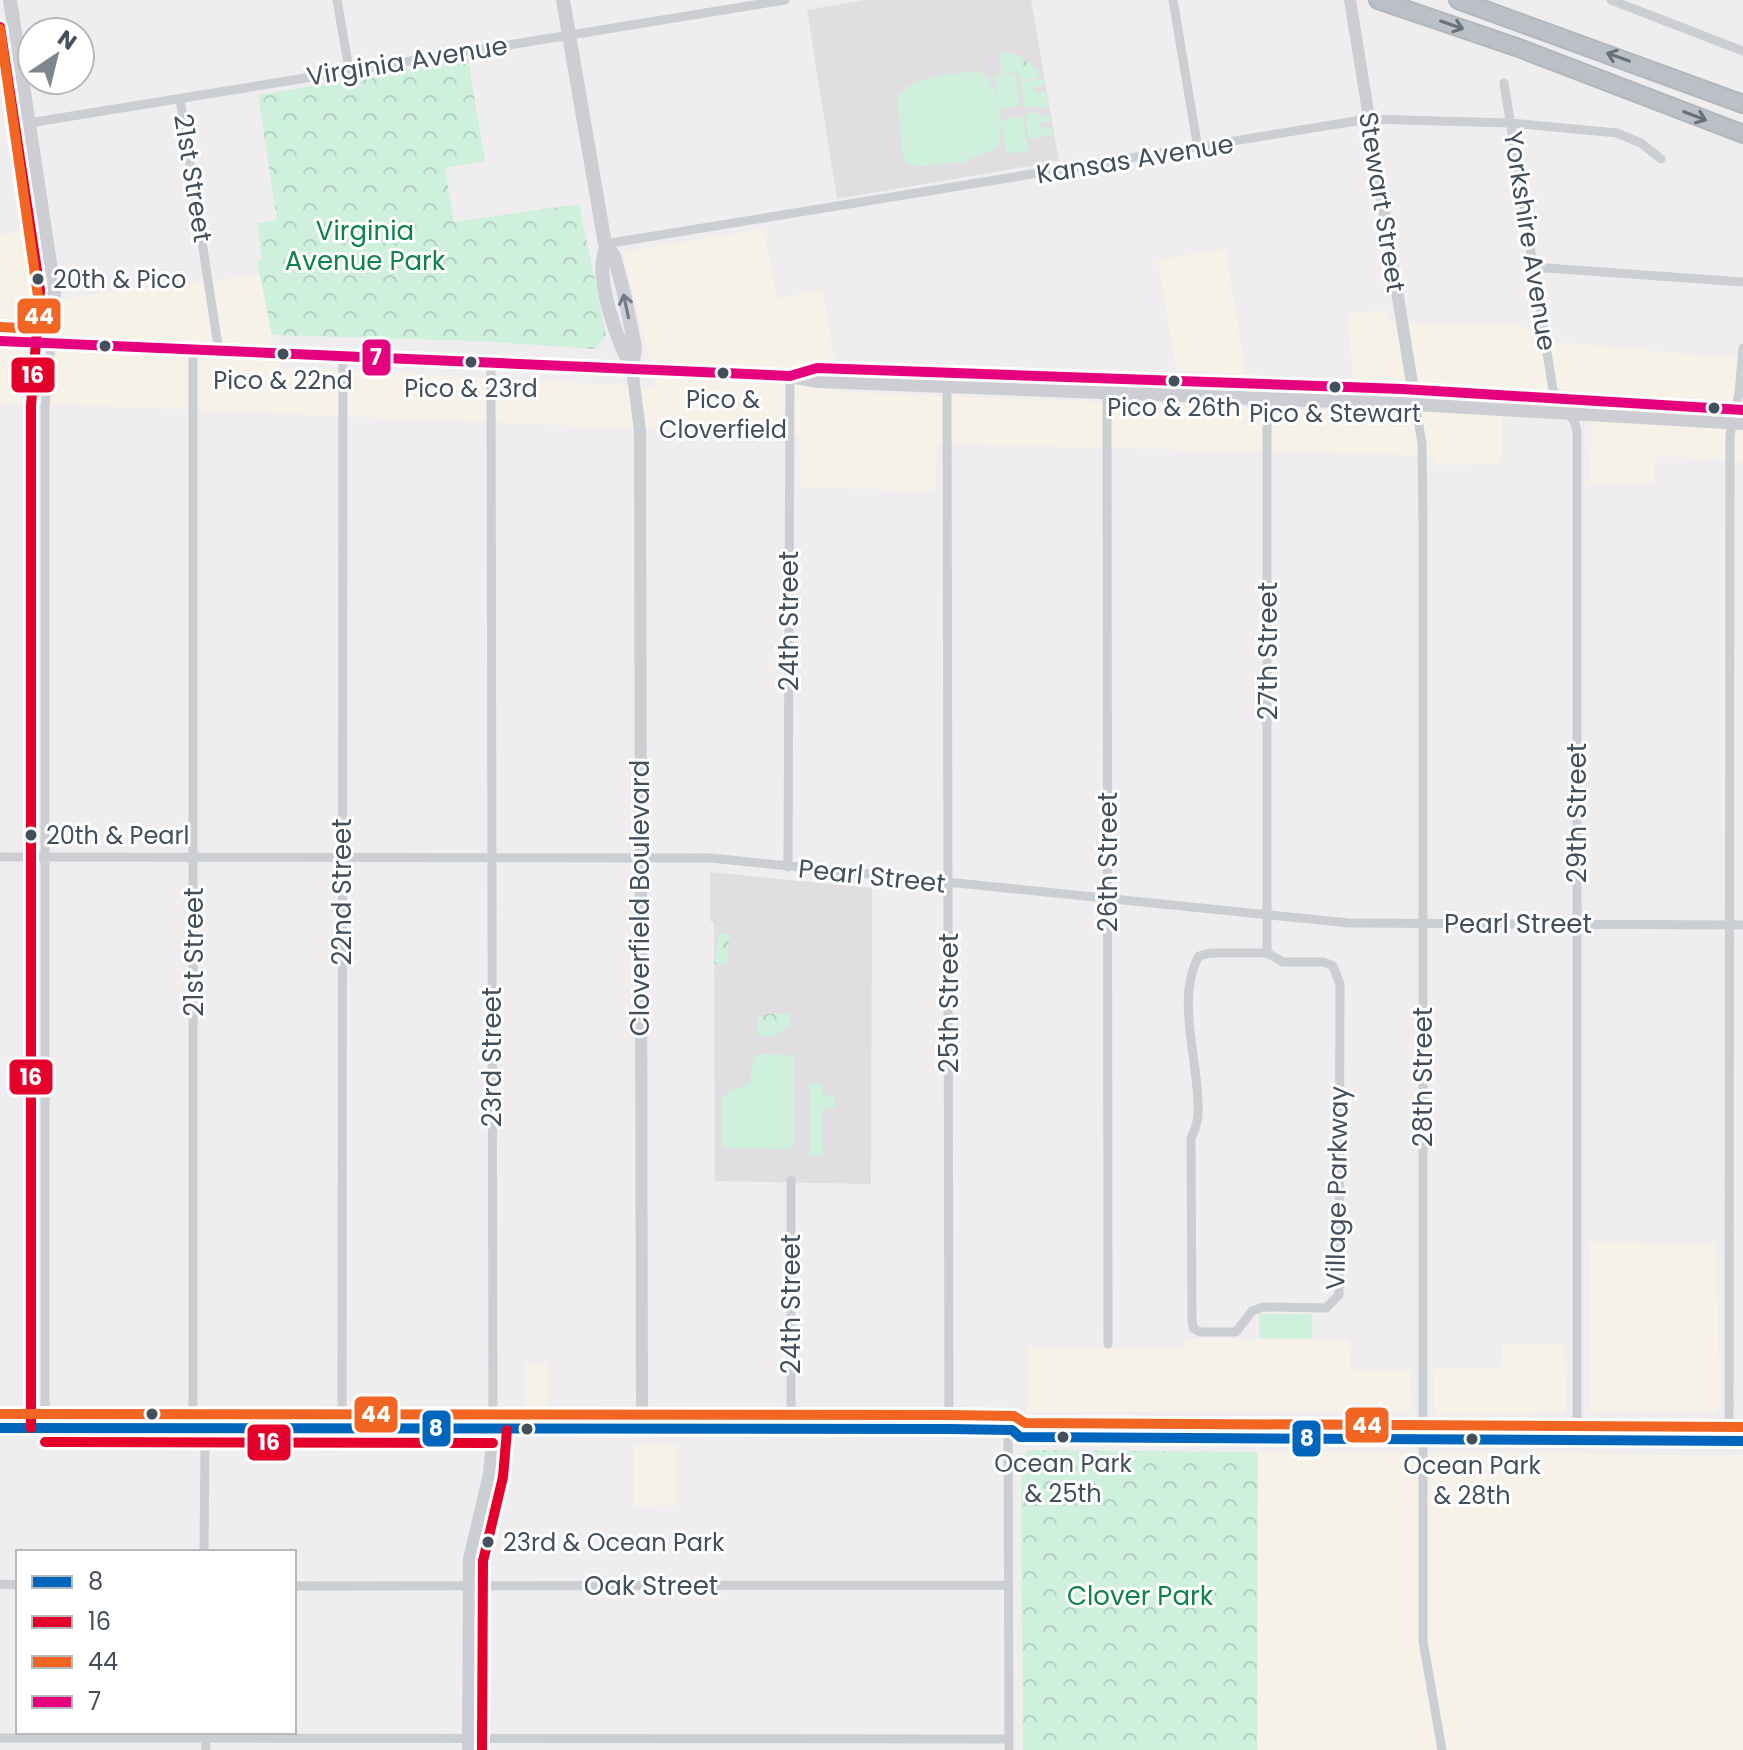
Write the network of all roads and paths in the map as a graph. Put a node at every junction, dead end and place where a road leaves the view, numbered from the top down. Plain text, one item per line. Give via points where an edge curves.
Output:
1 (10, 0) edge
2 (337, 0) edge
3 (563, 0) edge
4 (785, 0) edge
5 (1173, 0) edge
6 (1350, 0) edge
7 (1378, 0) edge
8 (1458, 0) edge
9 (1611, 0) edge
10 (569, 35) junction
11 (1743, 51) edge
12 (349, 69) junction
13 (1504, 83) dead end
14 (180, 99) junction
15 (1743, 104) edge
16 (1368, 119) junction
17 (29, 123) junction
18 (1510, 123) junction
19 (1743, 134) edge
20 (1198, 149) junction
21 (1661, 159) dead end
22 (605, 247) junction
23 (1533, 267) junction
24 (1743, 282) edge
25 (0, 341) edge
26 (51, 344) junction
27 (1743, 348) edge
28 (193, 351) junction
29 (219, 352) junction
30 (343, 356) junction
31 (491, 361) junction
32 (632, 368) junction
33 (790, 376) junction
34 (943, 380) junction
35 (1107, 386) junction
36 (1266, 394) junction
37 (1414, 397) junction
38 (1558, 399) junction
39 (1567, 412) junction
40 (1739, 416) edge
41 (45, 856) junction
42 (194, 856) junction
43 (0, 857) edge
44 (492, 857) junction
45 (342, 858) junction
46 (640, 858) junction
47 (788, 867) junction
48 (949, 884) junction
49 (1108, 899) junction
50 (1268, 915) junction
51 (1423, 924) junction
52 (1577, 925) junction
53 (1731, 925) junction
54 (1743, 925) edge
55 (1267, 953) junction
56 (791, 1180) dead end
57 (1108, 1344) dead end
58 (1425, 1425) junction
59 (1577, 1426) junction
60 (1736, 1426) edge
61 (198, 1427) junction
62 (0, 1428) edge
63 (45, 1428) junction
64 (342, 1428) junction
65 (791, 1428) junction
66 (493, 1429) junction
67 (642, 1429) junction
68 (949, 1429) junction
69 (1010, 1430) junction
70 (1425, 1440) junction
71 (1743, 1441) edge
72 (204, 1550) edge
73 (1009, 1585) junction
74 (296, 1586) edge
75 (468, 1586) junction
76 (0, 1738) edge
77 (1009, 1739) junction
78 (205, 1740) edge
79 (468, 1745) edge
80 (1009, 1750) edge
81 (1442, 1750) edge

1 - 17 main road
2 - 12 street
3 - 10 main road, Cloverfield Boulevard
4 - 10 street, Virginia Avenue
5 - 20 street
6 - 16 street, Stewart Street
7 -> 19 highway
15 -> 8 highway
9 - 11 street
10 - 12 street, Virginia Avenue
10 - 22 main road, Cloverfield Boulevard
12 - 14 street, Virginia Avenue
13 - 18 street, Yorkshire Avenue
14 - 17 street, Virginia Avenue
14 - 29 street, 21st Street
16 - 18 street, Kansas Avenue
16 - 20 street, Kansas Avenue
16 - 37 street, Stewart Street
17 - 26 main road via 54,289
18 - 21 street, Kansas Avenue via 1617,133
18 - 23 street, Yorkshire Avenue
20 - 22 street, Kansas Avenue
22 - 32 main road, Cloverfield Boulevard via 614,256 624,297 635,347
23 - 24 street
23 - 38 street, Yorkshire Avenue
25 - 26 main road
26 - 28 main road
26 - 41 street via 45,406
27 - 40 street
28 - 29 main road
28 - 42 street, 21st Street
29 - 30 main road
30 - 31 main road
30 - 45 street, 22nd Street
31 - 32 main road
31 - 44 street, 23rd Street
32 - 33 main road
32 - 46 street, Cloverfield Boulevard via 640,413
33 - 34 main road via 818,381
33 - 47 street, 24th Street
34 - 35 main road
34 - 48 street, 25th Street
35 - 36 main road
35 - 49 street, 26th Street
36 - 37 main road
36 - 50 street, 27th Street
37 - 38 main road
37 - 39 main road
37 - 51 street, 28th Street via 1422,443
38 - 39 street, 29th Street
38 - 40 main road
39 - 40 main road
39 - 52 street, 29th Street via 1577,432
40 - 53 street via 1730,435
41 - 42 street, Pearl Street
41 - 43 street, Pearl Street
41 - 63 street
42 - 45 street, Pearl Street
42 - 61 street, 21st Street via 193,1412
44 - 45 street, Pearl Street
44 - 46 street, Pearl Street
44 - 66 street, 23rd Street
45 - 64 street, 22nd Street
46 - 47 street, Pearl Street via 711,858
46 - 67 street, Cloverfield Boulevard
47 - 48 street, Pearl Street
48 - 49 street, Pearl Street
48 - 68 street, 25th Street
49 - 50 street, Pearl Street
49 - 57 street, 26th Street
50 - 51 street, Pearl Street
50 - 55 street, 27th Street
51 - 52 street, Pearl Street
51 - 58 street, 28th Street
52 - 53 street, Pearl Street
52 - 59 street, 29th Street
53 - 54 street, Pearl Street
53 - 60 street
55 - 55 street, Village Parkway via 1199,956 1191,977 1198,1119 1191,1139 1192,1320 1200,1332 1236,1332 1252,1311 1326,1308 1339,1295 1338,973 1324,962 1283,962
56 - 65 street, 24th Street
58 - 59 street
58 - 69 street via 1108,1423
58 - 70 street, 28th Street
59 - 60 street
61 - 63 street
61 - 64 street
61 - 72 street, 21st Street via 205,1449
62 - 63 street
64 - 66 street
65 - 67 street
65 - 68 street
66 - 67 street
66 - 75 street, 23rd Street via 489,1474 470,1546
68 - 69 street
69 - 70 street via 1020,1437
69 - 73 street
70 - 71 street
70 - 81 street, 28th Street via 1423,1641
73 - 75 street, Oak Street
73 - 77 street
74 - 75 street, Oak Street
75 - 79 street, 23rd Street
76 - 78 street
77 - 79 street
77 - 80 street
78 - 79 street

